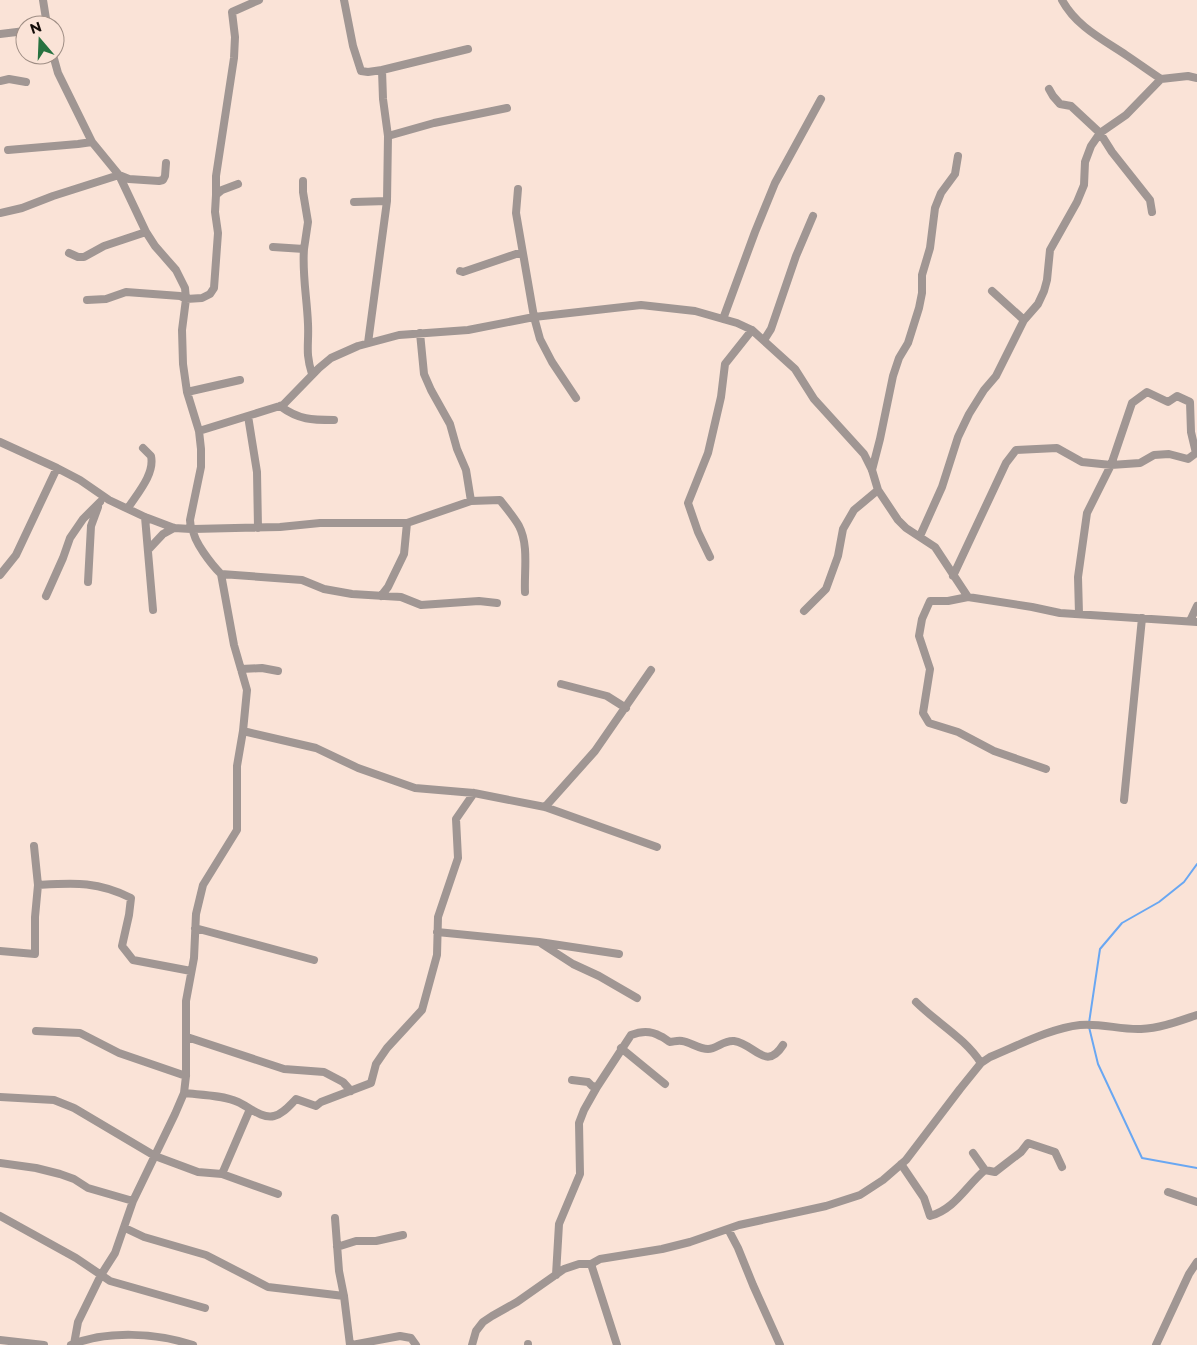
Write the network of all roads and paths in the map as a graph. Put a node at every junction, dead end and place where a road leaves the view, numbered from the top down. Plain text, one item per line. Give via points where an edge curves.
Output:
1 (43, 0) edge
2 (259, 0) edge
3 (344, 0) edge
4 (1062, 0) edge
5 (45, 15) edge
6 (15, 32) edge
7 (0, 34) edge
8 (468, 49) dead end
9 (56, 65) edge
10 (382, 70) junction
11 (1197, 78) edge
12 (1161, 79) junction
13 (0, 81) edge
14 (26, 82) dead end
15 (1049, 89) dead end
16 (821, 99) dead end
17 (507, 108) dead end
18 (1100, 133) junction
19 (388, 136) junction
20 (92, 142) junction
21 (8, 150) dead end
22 (958, 156) dead end
23 (166, 163) dead end
24 (119, 175) junction
25 (303, 181) dead end
26 (238, 184) dead end
27 (518, 190) dead end
28 (216, 195) junction
29 (386, 201) junction
30 (354, 202) dead end
31 (1152, 212) dead end
32 (0, 213) edge
33 (813, 216) dead end
34 (146, 232) junction
35 (272, 247) dead end
36 (304, 249) junction
37 (522, 252) junction
38 (69, 253) dead end
39 (460, 271) dead end
40 (992, 291) dead end
41 (186, 299) junction
42 (87, 300) dead end
43 (534, 317) junction
44 (723, 319) junction
45 (1024, 320) junction
46 (752, 330) junction
47 (420, 333) junction
48 (764, 340) junction
49 (368, 343) junction
50 (312, 374) junction
51 (240, 380) dead end
52 (187, 392) junction
53 (576, 398) dead end
54 (280, 406) junction
55 (248, 416) junction
56 (334, 420) dead end
57 (199, 431) junction
58 (0, 442) edge
59 (143, 448) dead end
60 (1196, 453) edge
61 (1111, 465) junction
62 (56, 468) junction
63 (872, 470) junction
64 (878, 490) junction
65 (109, 500) junction
66 (471, 501) junction
67 (100, 502) junction
68 (128, 508) junction
69 (145, 517) junction
70 (407, 524) junction
71 (174, 528) junction
72 (258, 528) junction
73 (192, 529) junction
74 (920, 536) junction
75 (148, 550) junction
76 (710, 556) dead end
77 (0, 574) edge
78 (221, 574) junction
79 (952, 576) junction
80 (88, 582) dead end
81 (525, 592) dead end
82 (46, 596) dead end
83 (381, 596) junction
84 (968, 597) junction
85 (497, 603) dead end
86 (1197, 606) edge
87 (153, 610) dead end
88 (804, 611) dead end
89 (1079, 614) junction
90 (1142, 618) junction
91 (1193, 621) edge
92 (241, 669) junction
93 (651, 670) dead end
94 (278, 671) dead end
95 (561, 684) dead end
96 (626, 708) junction
97 (243, 731) junction
98 (1046, 769) dead end
99 (474, 793) junction
100 (1124, 800) dead end
101 (545, 807) junction
102 (34, 846) dead end
103 (657, 848) dead end
104 (38, 886) junction
105 (195, 928) junction
106 (437, 932) junction
107 (538, 942) junction
108 (0, 952) edge
109 (619, 954) dead end
110 (314, 960) dead end
111 (191, 971) junction
112 (637, 998) dead end
113 (916, 1002) dead end
114 (1197, 1015) edge
115 (36, 1031) dead end
116 (187, 1037) junction
117 (783, 1045) dead end
118 (621, 1048) junction
119 (981, 1063) junction
120 (186, 1076) junction
121 (572, 1080) dead end
122 (664, 1084) dead end
123 (597, 1087) junction
124 (351, 1091) junction
125 (184, 1093) junction
126 (0, 1097) edge
127 (250, 1109) junction
128 (973, 1153) dead end
129 (155, 1156) junction
130 (0, 1163) edge
131 (901, 1164) junction
132 (1062, 1167) dead end
133 (985, 1170) junction
134 (222, 1174) junction
135 (1168, 1192) dead end
136 (278, 1194) dead end
137 (133, 1201) junction
138 (1197, 1202) edge
139 (0, 1216) edge
140 (335, 1218) dead end
141 (125, 1228) junction
142 (728, 1229) junction
143 (403, 1235) dead end
144 (337, 1247) junction
145 (1197, 1262) edge
146 (591, 1264) junction
147 (101, 1274) junction
148 (556, 1275) junction
149 (344, 1296) junction
150 (205, 1308) dead end
151 (0, 1340) edge
152 (73, 1344) edge
153 (44, 1345) edge
154 (193, 1345) edge
155 (351, 1345) edge
156 (416, 1345) edge
157 (472, 1345) edge
158 (617, 1345) edge
159 (780, 1345) edge
160 (1156, 1345) edge

1 - 5 street
2 - 28 street via 232,12 234,58
3 - 10 street via 361,71
4 - 12 street via 1068,12 1083,26
6 - 7 street
8 - 10 street
9 - 20 street
10 - 19 street
11 - 12 street
12 - 18 street via 1126,115
13 - 14 street
15 - 18 street via 1060,104 1071,106
16 - 44 street via 775,183
17 - 19 street
18 - 31 street via 1150,200
18 - 45 street via 1085,162 1084,185 1077,202 1050,250 1044,291
19 - 29 street
20 - 21 street
20 - 24 street
22 - 63 street via 955,174 935,208 919,308 893,376
23 - 24 street via 165,176 160,182
24 - 32 street
24 - 34 street
25 - 36 street via 308,222
26 - 28 street
27 - 37 street via 516,213
28 - 41 street via 218,233 214,288 207,297
29 - 30 street
29 - 49 street
33 - 48 street
34 - 38 street via 104,246 84,257
34 - 41 street via 182,279
35 - 36 street
36 - 50 street via 307,353
37 - 39 street
37 - 43 street
40 - 45 street
41 - 42 street via 126,292 106,299
41 - 52 street via 182,330
43 - 44 street via 641,305 695,311
43 - 47 street via 468,330
43 - 53 street via 540,339
44 - 46 street
45 - 74 street via 996,376 968,414 942,487
46 - 48 street
46 - 76 street via 725,364 708,453 688,503
47 - 49 street via 399,334
47 - 66 street via 424,374 450,424 466,470
48 - 63 street via 795,369 814,398 864,454
49 - 50 street via 331,358
50 - 54 street
51 - 52 street
52 - 57 street
54 - 55 street
54 - 56 street via 300,418
55 - 57 street
55 - 72 street via 258,472
57 - 73 street via 201,466 190,520
58 - 62 street
59 - 68 street via 151,456 148,476
60 - 61 street via 1188,459 1168,454 1154,455 1140,463
60 - 61 street via 1191,432 1190,402 1177,396 1168,402 1147,392 1132,403
61 - 79 street via 1082,462 1058,448 1016,450 1006,463
61 - 89 street via 1087,513 1078,577
62 - 65 street
62 - 77 street via 16,555
63 - 64 street
64 - 74 street via 898,520
64 - 88 street via 854,510 843,529 838,556 826,589
65 - 67 street
65 - 68 street
66 - 70 street
66 - 81 street via 500,500 519,525 525,551
67 - 80 street via 91,526
67 - 82 street via 70,538
68 - 69 street
69 - 71 street
69 - 75 street
70 - 72 street via 320,523
70 - 83 street via 404,554
71 - 73 street
71 - 75 street via 163,534
72 - 73 street
73 - 78 street
74 - 79 street via 935,547
75 - 87 street
78 - 83 street via 302,580 352,594
78 - 92 street
79 - 84 street
83 - 85 street via 401,597 421,605
84 - 89 street
84 - 98 street via 930,601 922,619 919,636 930,669 923,713 929,723
86 - 91 street
89 - 90 street
90 - 91 street
90 - 100 street
92 - 94 street
92 - 97 street via 247,690
93 - 96 street
95 - 96 street via 607,696
96 - 101 street
97 - 99 street via 316,748 358,768 415,788
97 - 105 street via 237,766 237,830 203,885
99 - 101 street
99 - 106 street via 456,819 458,858 438,917
101 - 103 street
102 - 104 street
104 - 108 street via 35,954
104 - 111 street via 80,882 115,890 131,898 122,946 134,960
105 - 110 street
105 - 111 street
106 - 107 street
106 - 124 street via 437,955 422,1010 386,1048 376,1064 371,1083
107 - 109 street
107 - 112 street
111 - 116 street via 186,1001
113 - 119 street via 964,1042
114 - 119 street via 1142,1029 1084,1025 1049,1032
115 - 120 street via 80,1033 119,1053
116 - 120 street
116 - 124 street via 284,1069 324,1072 343,1082
117 - 118 street via 777,1054 765,1058 734,1041 706,1049 681,1040 672,1042 650,1031 640,1031 630,1034
118 - 122 street
118 - 123 street
119 - 131 street
120 - 125 street
121 - 123 street
123 - 148 street via 580,1117 580,1174 559,1224
124 - 127 street via 316,1106 296,1099 273,1116
125 - 127 street via 238,1102
125 - 129 street
126 - 129 street via 54,1100 74,1108
127 - 134 street
128 - 133 street
129 - 134 street via 198,1172
129 - 137 street
130 - 137 street via 60,1174 88,1188
131 - 133 street via 924,1198 930,1216 952,1205
131 - 142 street via 860,1195
132 - 133 street via 1055,1152 1028,1143 995,1172
134 - 136 street
135 - 138 street
137 - 141 street
139 - 147 street
140 - 144 street
141 - 147 street via 115,1253
141 - 149 street via 144,1237 206,1255 268,1287
142 - 146 street via 690,1242 600,1259
142 - 159 street
143 - 144 street via 376,1241 356,1240
144 - 149 street
145 - 160 street
146 - 148 street via 579,1264
146 - 158 street
147 - 150 street via 125,1286
147 - 152 street via 78,1322
148 - 157 street via 483,1322
149 - 155 street
151 - 153 street
152 - 154 street via 143,1334
155 - 156 street via 400,1336 411,1338

